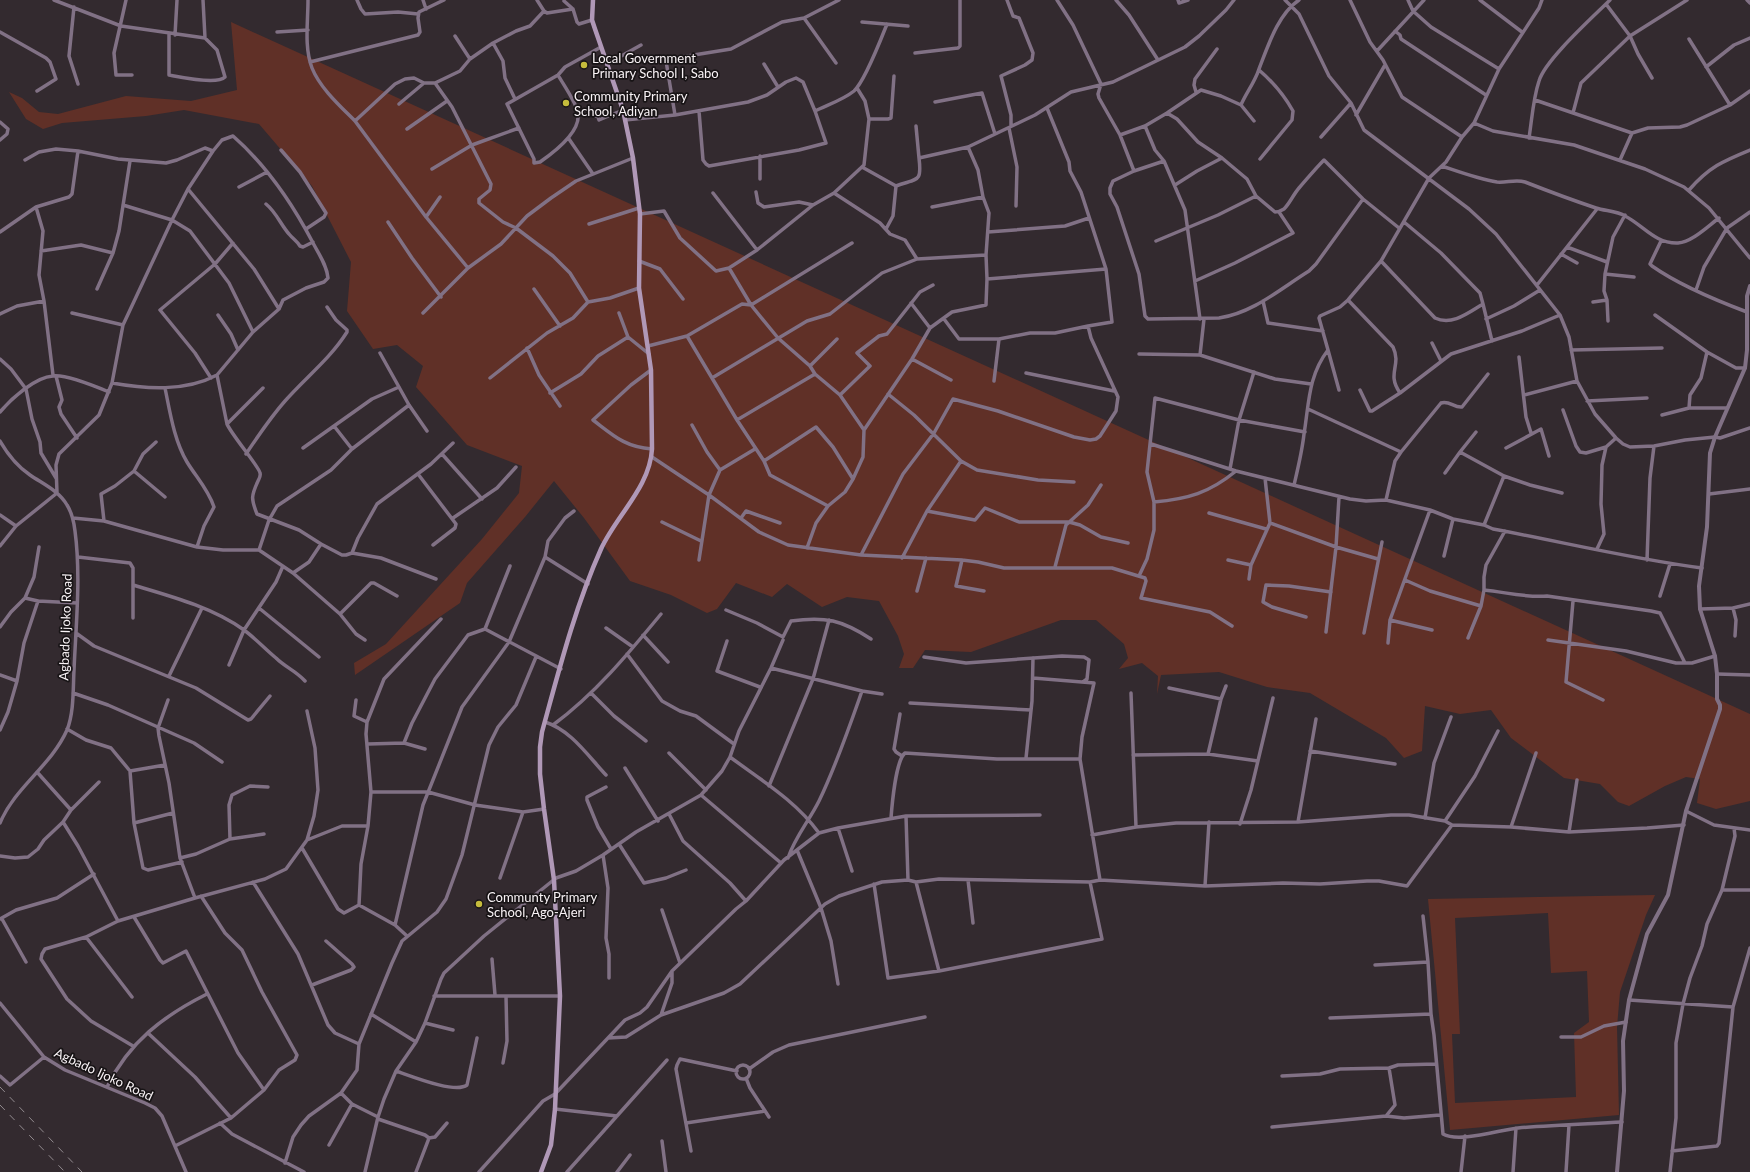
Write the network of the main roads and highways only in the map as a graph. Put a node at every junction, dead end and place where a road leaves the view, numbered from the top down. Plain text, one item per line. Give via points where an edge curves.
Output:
1 (593, 0) edge
2 (541, 1172) edge

1 - 2 main road via 592,20 623,110 634,158 640,214 639,288 651,370 652,458 645,477 602,548 577,610 540,747 544,809 554,880 560,996 555,1108 551,1145

